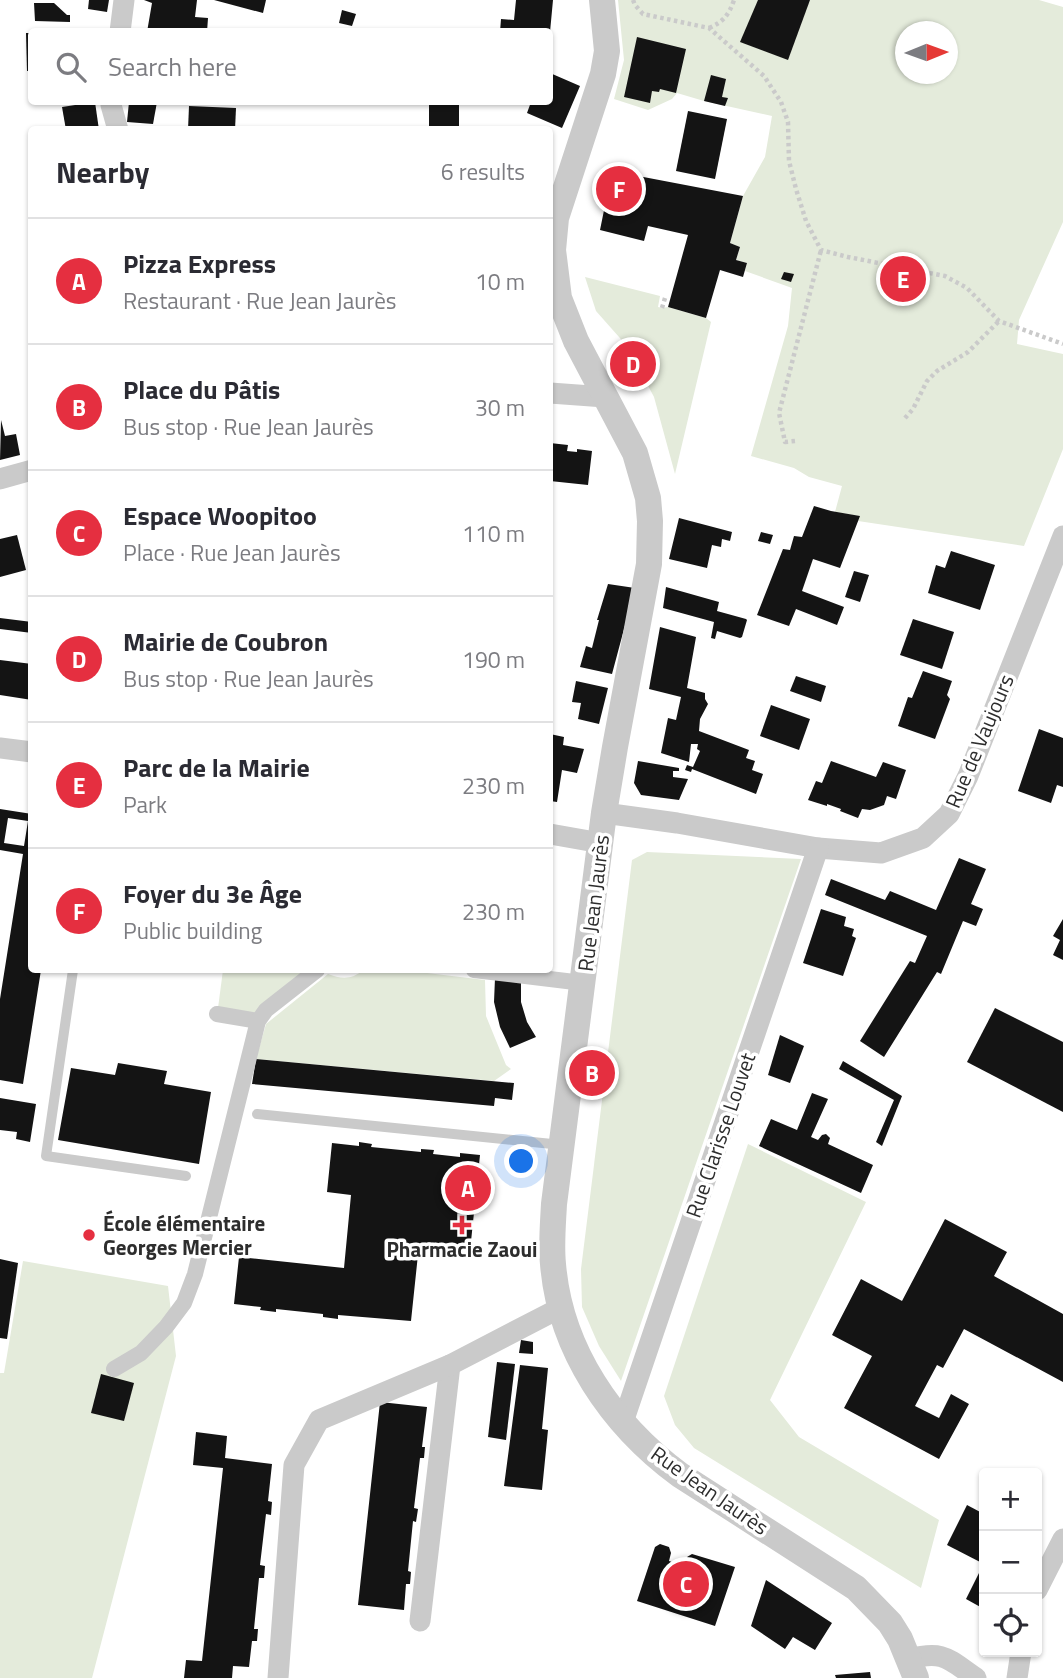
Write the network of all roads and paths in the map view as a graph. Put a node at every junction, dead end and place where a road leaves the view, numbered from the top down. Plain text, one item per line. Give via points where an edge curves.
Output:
1 (124, 0) edge
2 (602, 0) edge
3 (633, 0) edge
4 (733, 0) edge
5 (120, 28) edge
6 (709, 28) junction
7 (111, 105) edge
8 (117, 126) edge
9 (553, 217) edge
10 (821, 250) junction
11 (665, 298) dead end
12 (662, 308) dead end
13 (999, 321) junction
14 (1063, 344) edge
15 (553, 393) edge
16 (605, 397) junction
17 (905, 418) dead end
18 (795, 441) dead end
19 (28, 471) edge
20 (0, 479) edge
21 (1063, 536) edge
22 (0, 748) edge
23 (28, 752) edge
24 (604, 813) junction
25 (553, 835) edge
26 (601, 843) junction
27 (818, 848) junction
28 (73, 973) edge
29 (313, 973) edge
30 (499, 973) edge
31 (583, 983) junction
32 (217, 1014) dead end
33 (258, 1021) junction
34 (257, 1114) dead end
35 (562, 1145) junction
36 (186, 1176) dead end
37 (560, 1308) junction
38 (450, 1364) junction
39 (114, 1369) dead end
40 (623, 1422) junction
41 (1063, 1539) edge
42 (1042, 1580) edge
43 (420, 1620) dead end
44 (1020, 1657) edge
45 (912, 1669) edge
46 (278, 1678) edge
47 (976, 1678) edge
48 (1017, 1678) edge

1 - 5 street
2 - 9 street, Rue Jean Jaurès via 607,51 603,74
3 - 6 path via 643,14
4 - 6 path via 723,22
6 - 10 path via 764,76 781,102 788,122 789,161 796,189
7 - 8 street
9 - 16 street, Rue Jean Jaurès via 559,298
10 - 13 path via 945,276 967,288
10 - 18 path via 779,413 785,442
11 - 12 path
13 - 14 path
13 - 17 path via 968,352 927,381
15 - 16 street
16 - 24 street, Rue Jean Jaurès via 635,453 650,521 649,564
19 - 20 street
21 - 27 street, Rue de Vaujours via 949,814 923,838 881,853
22 - 23 street
24 - 26 street, Rue Jean Jaurès
24 - 27 street, Rue de Vaujours
25 - 26 street
26 - 31 street, Rue Jean Jaurès
27 - 40 street, Rue Clarisse Louvet
28 - 36 lane via 46,1156
29 - 33 street
30 - 31 street
31 - 35 street, Rue Jean Jaurès
32 - 33 street
33 - 39 street via 184,1303 141,1353
34 - 35 lane
35 - 37 street, Rue Jean Jaurès via 552,1263
37 - 38 street
37 - 40 street, Rue Jean Jaurès via 574,1349 595,1387
38 - 43 street
38 - 46 street via 319,1420 293,1465
40 - 45 street, Rue Jean Jaurès via 681,1475 856,1588 890,1623
41 - 42 street
44 - 48 street
45 - 47 street via 928,1654 938,1655

